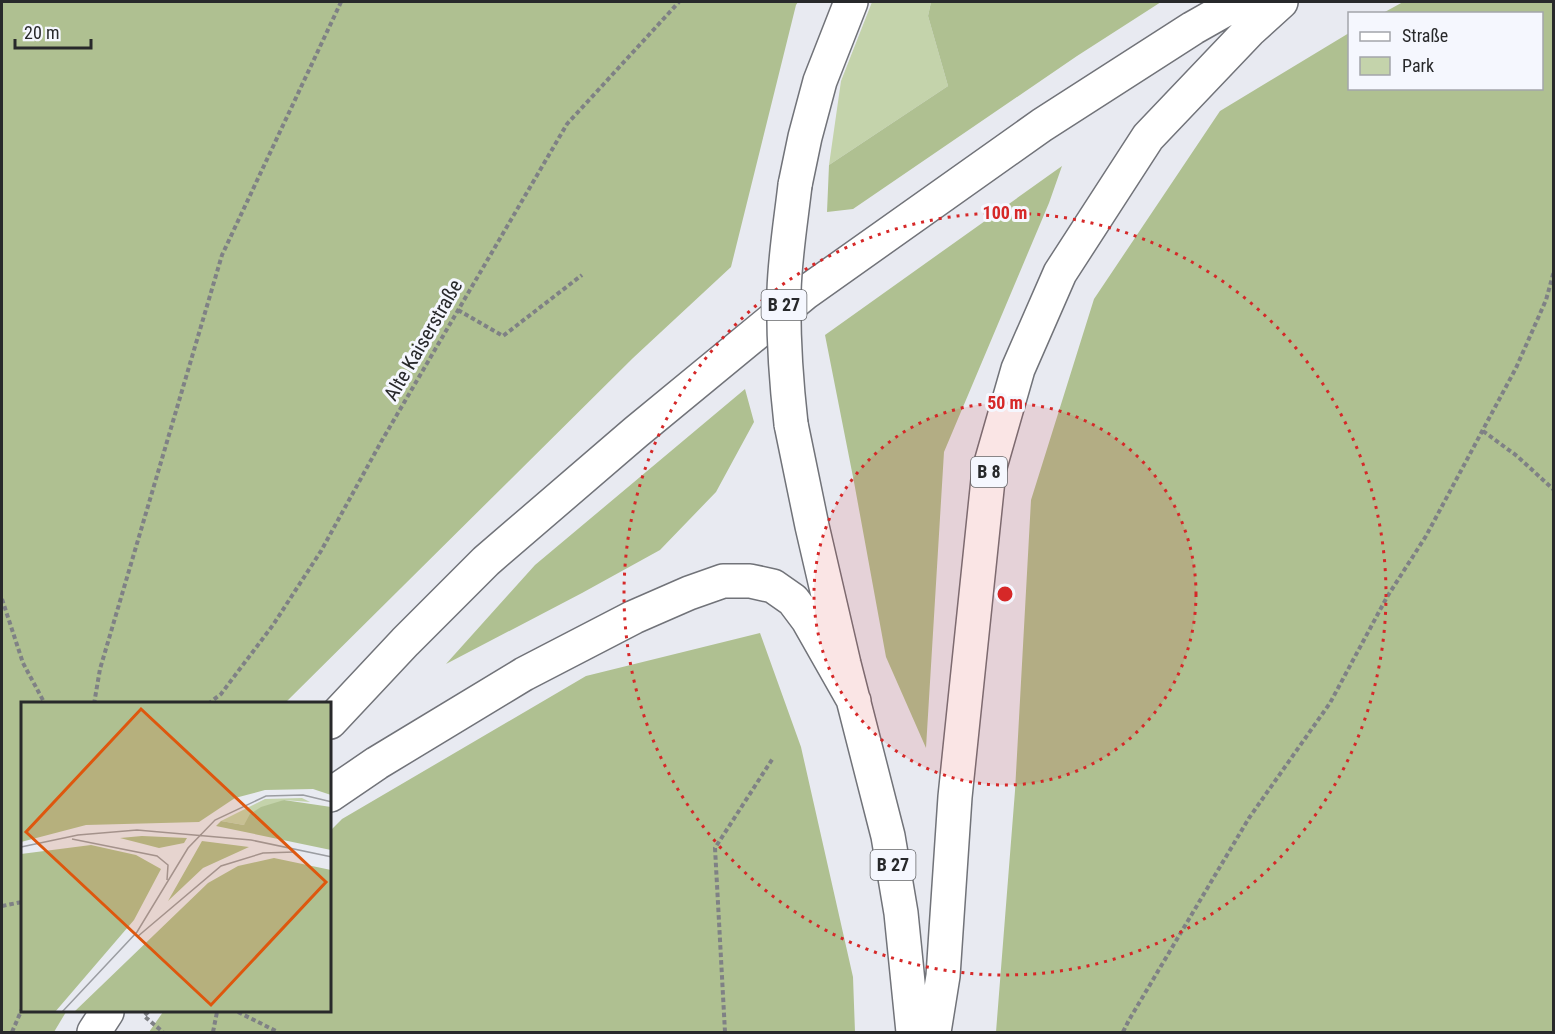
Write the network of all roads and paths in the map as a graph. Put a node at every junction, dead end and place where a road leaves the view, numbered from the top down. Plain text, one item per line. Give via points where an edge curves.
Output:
1 (341, 2) edge
2 (679, 2) edge
3 (851, 2) edge
4 (1239, 2) edge
5 (1281, 2) edge
6 (1554, 271) edge
7 (582, 275) dead end
8 (458, 310) junction
9 (1483, 431) junction
10 (1554, 490) edge
11 (2, 599) edge
12 (854, 701) junction
13 (44, 702) edge
14 (94, 702) edge
15 (211, 702) edge
16 (332, 720) edge
17 (773, 758) dead end
18 (332, 794) edge
19 (21, 902) edge
20 (2, 906) edge
21 (21, 1011) edge
22 (106, 1013) edge
23 (146, 1013) edge
24 (217, 1013) edge
25 (242, 1013) edge
26 (12, 1032) edge
27 (94, 1032) edge
28 (163, 1032) edge
29 (213, 1032) edge
30 (278, 1032) edge
31 (724, 1032) edge
32 (912, 1032) edge
33 (934, 1032) edge
34 (1123, 1032) edge

1 - 14 path via 222,255 100,669
2 - 8 path, Alte Kaiserstraße via 567,124
3 - 12 main road, B 27, bridge via 820,81 805,137 795,185 784,290 785,370 791,424
4 - 16 main road via 1042,125 805,293 486,561
5 - 33 main road, B 8 via 1148,137 1060,273 1017,369 989,470 955,797 943,976
6 - 9 path via 1546,300 1516,368
7 - 8 path via 503,336
8 - 15 path, Alte Kaiserstraße via 315,560 273,626
9 - 10 path
9 - 34 path via 1330,703 1249,818
11 - 13 path via 23,663
12 - 18 main road, B 27 via 793,600 774,586 723,581 634,617 524,674
12 - 32 main road, B 27 via 888,836 901,913
17 - 31 path via 715,848
19 - 20 path
21 - 26 path
22 - 27 main road
23 - 28 path via 144,1016
24 - 29 path
25 - 30 path

